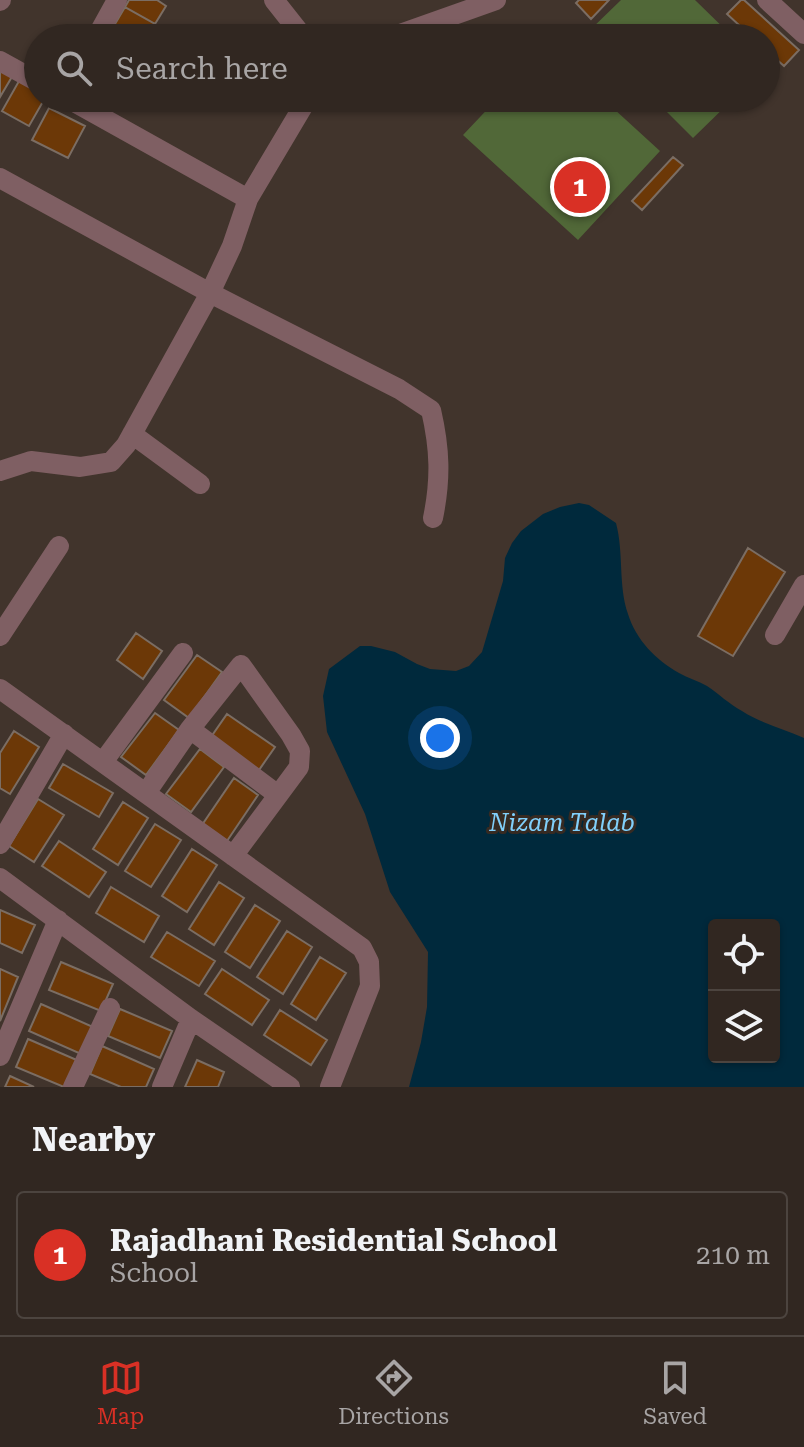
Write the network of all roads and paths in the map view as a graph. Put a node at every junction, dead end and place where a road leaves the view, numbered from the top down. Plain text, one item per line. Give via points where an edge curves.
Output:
1 (117, 0) edge
2 (274, 0) edge
3 (496, 0) edge
4 (767, 0) edge
5 (104, 24) edge
6 (293, 24) edge
7 (428, 24) edge
8 (804, 34) edge
9 (0, 61) edge
10 (24, 74) edge
11 (92, 112) edge
12 (300, 112) edge
13 (0, 178) edge
14 (248, 199) junction
15 (210, 293) junction
16 (132, 434) junction
17 (0, 471) edge
18 (200, 484) dead end
19 (433, 518) dead end
20 (59, 546) dead end
21 (804, 585) edge
22 (775, 635) dead end
23 (0, 636) edge
24 (183, 653) dead end
25 (0, 689) edge
26 (190, 729) junction
27 (64, 734) junction
28 (103, 762) junction
29 (146, 793) junction
30 (278, 795) junction
31 (0, 844) edge
32 (233, 856) junction
33 (0, 878) edge
34 (58, 920) junction
35 (110, 1008) dead end
36 (191, 1019) junction
37 (0, 1056) edge
38 (73, 1087) edge
39 (162, 1087) edge
40 (290, 1087) edge
41 (330, 1087) edge

1 - 5 street
2 - 6 street
3 - 7 street
4 - 8 street
9 - 10 street
11 - 14 street
12 - 14 street
13 - 15 street
14 - 15 street
15 - 16 street
15 - 19 street via 431,410 439,459
16 - 17 street via 111,462 80,467 31,461
16 - 18 street
20 - 23 street
21 - 22 street
24 - 28 street
25 - 27 street
26 - 29 street
26 - 30 street
26 - 30 street via 241,665 300,751 299,767
27 - 28 street
27 - 31 street
28 - 29 street
29 - 32 street
30 - 32 street
32 - 41 street via 362,948 369,962 370,986
33 - 34 street
34 - 36 street
34 - 37 street
35 - 38 street
36 - 39 street
36 - 40 street

